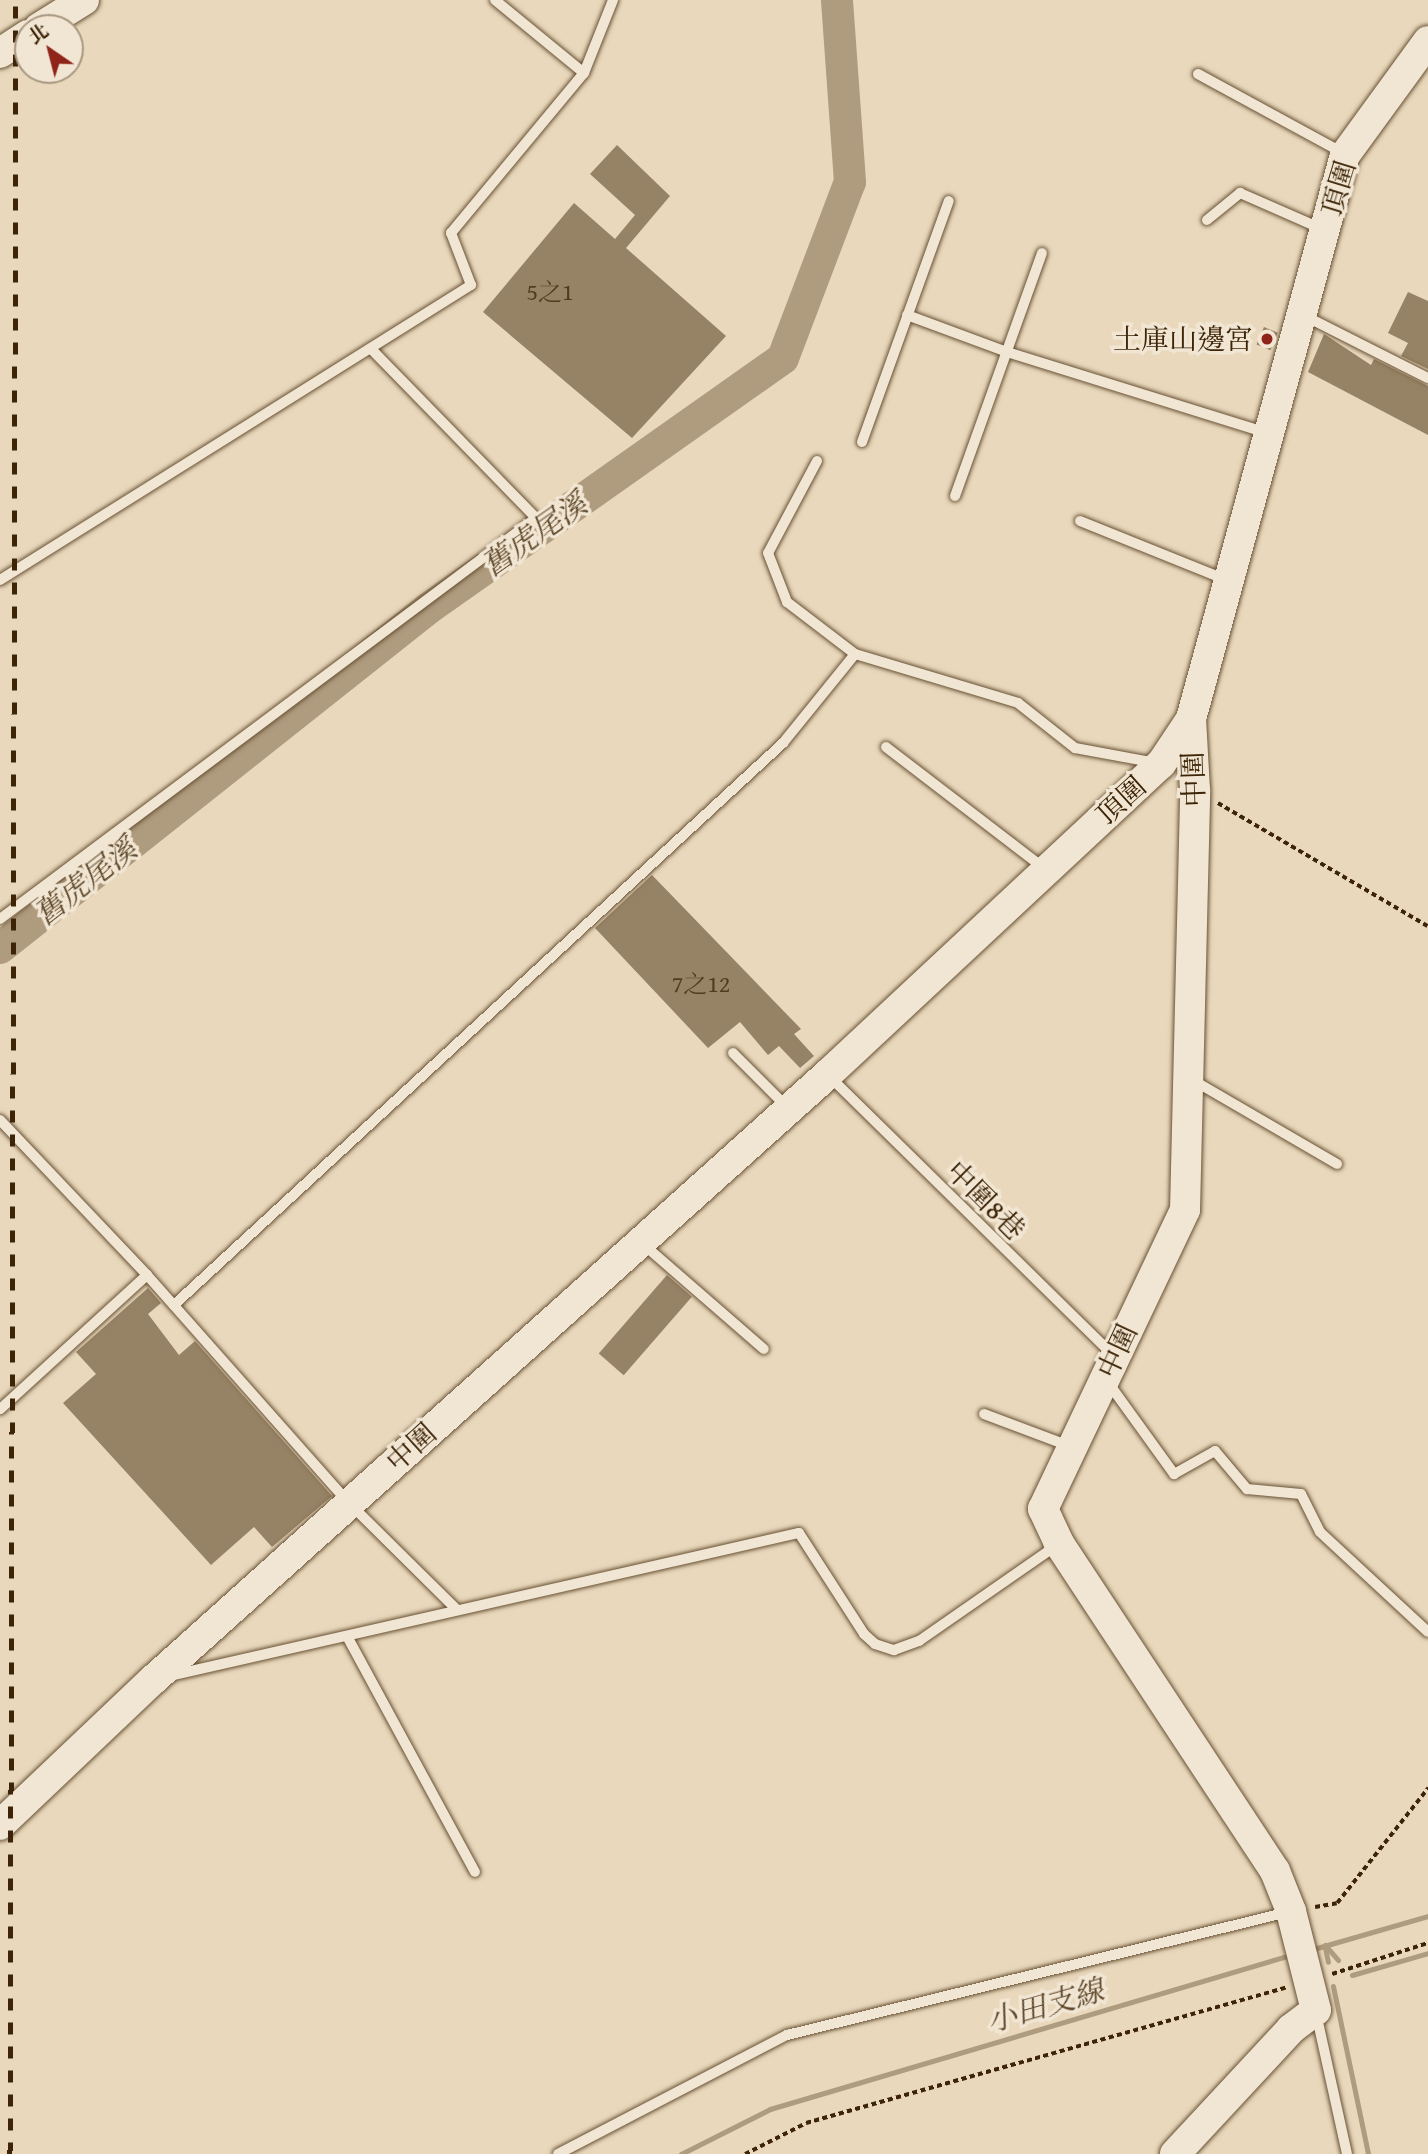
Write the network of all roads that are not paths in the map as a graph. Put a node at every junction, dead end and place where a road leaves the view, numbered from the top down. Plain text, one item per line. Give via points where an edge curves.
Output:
1 (84, 0) edge
2 (495, 0) edge
3 (613, 0) edge
4 (62, 14) edge
5 (1428, 41) edge
6 (584, 73) junction
7 (1198, 74) dead end
8 (1345, 155) junction
9 (948, 201) dead end
10 (1207, 220) dead end
11 (1324, 230) junction
12 (1042, 253) dead end
13 (907, 314) junction
14 (1302, 315) junction
15 (371, 349) junction
16 (1007, 352) junction
17 (1428, 378) edge
18 (1272, 434) junction
19 (862, 442) dead end
20 (817, 461) dead end
21 (955, 496) dead end
22 (1080, 521) dead end
23 (0, 580) edge
24 (1230, 581) junction
25 (855, 654) junction
26 (1191, 719) junction
27 (886, 747) dead end
28 (1161, 764) junction
29 (1045, 869) junction
30 (0, 919) edge
31 (733, 1053) dead end
32 (828, 1074) junction
33 (1188, 1077) junction
34 (789, 1109) junction
35 (0, 1120) edge
36 (1337, 1164) dead end
37 (641, 1242) junction
38 (147, 1275) junction
39 (174, 1305) junction
40 (764, 1349) dead end
41 (1109, 1366) junction
42 (0, 1409) edge
43 (985, 1414) dead end
44 (1072, 1447) junction
45 (349, 1503) junction
46 (1059, 1543) junction
47 (457, 1610) junction
48 (1428, 1632) edge
49 (348, 1638) junction
50 (154, 1679) junction
51 (0, 1825) edge
52 (475, 1872) dead end
53 (1291, 1912) junction
54 (1310, 1996) junction
55 (558, 2154) edge
56 (1175, 2154) edge
57 (1347, 2154) edge

1 - 4 street
2 - 6 lane
3 - 6 lane
5 - 8 street, 頂圍
6 - 15 lane via 452,233 471,285
7 - 8 lane
8 - 11 street, 頂圍
9 - 13 lane
10 - 11 lane via 1240,193
11 - 14 street, 頂圍
12 - 16 lane
13 - 16 lane
13 - 19 lane
14 - 17 lane
14 - 18 street, 頂圍
15 - 23 lane
15 - 30 lane via 536,518
16 - 18 lane
16 - 21 lane
18 - 24 street, 頂圍
20 - 25 lane via 768,553 786,602
22 - 24 lane
24 - 26 street, 頂圍
25 - 28 lane via 1018,703 1075,748
25 - 39 lane via 783,743
26 - 28 street, 頂圍
26 - 33 street, 中圍 via 1195,790
27 - 29 lane
28 - 29 street, 頂圍
29 - 32 street, 頂圍
31 - 34 lane
32 - 34 street, 中圍
32 - 41 lane, 中圍8巷
33 - 36 lane
33 - 41 street, 中圍 via 1185,1210
34 - 37 street, 中圍
35 - 38 lane
37 - 40 lane
37 - 45 street, 中圍
38 - 39 lane
38 - 42 lane
39 - 45 lane
41 - 44 street, 中圍
41 - 48 lane, 中圍8巷 via 1174,1474 1215,1451 1247,1489 1301,1494 1320,1532
43 - 44 lane
44 - 46 street, 中圍 via 1043,1509
45 - 47 lane
45 - 50 street, 中圍
46 - 47 lane via 919,1641 894,1650 875,1644 864,1634 799,1533
46 - 53 street, 中圍 via 1275,1871
47 - 49 lane
49 - 50 lane
49 - 52 lane
50 - 51 street, 中圍
53 - 54 street, 中圍
53 - 55 lane via 787,2035
54 - 56 street via 1291,2029
54 - 57 lane

